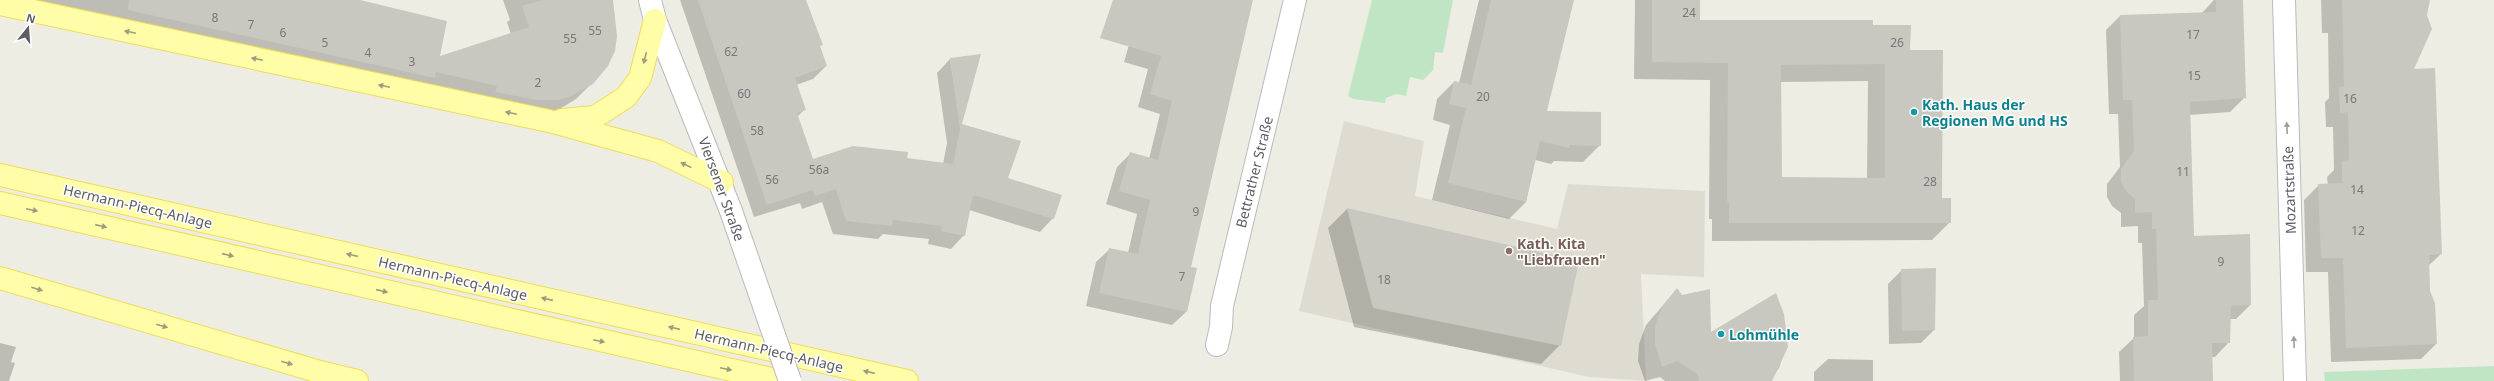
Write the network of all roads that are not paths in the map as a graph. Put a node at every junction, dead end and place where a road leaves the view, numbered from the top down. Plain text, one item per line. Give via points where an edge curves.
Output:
1 (1295, 0) edge
2 (2284, 0) edge
3 (0, 4) edge
4 (652, 10) edge
5 (549, 121) junction
6 (0, 175) edge
7 (722, 182) junction
8 (0, 203) edge
9 (0, 278) edge
10 (1217, 345) dead end
11 (357, 381) edge
12 (780, 381) edge
13 (790, 381) edge
14 (907, 381) edge
15 (2295, 381) edge

1 - 10 street, Bettrather Straße via 1222,306
15 -> 2 street, Mozartstraße
5 -> 3 main road
4 -> 5 main road via 640,78 626,97 595,117
4 - 7 street, Viersener Straße
7 -> 5 main road via 658,151
14 -> 6 main road, Hermann-Piecq-Anlage
7 - 13 street, Viersener Straße, bridge
8 -> 12 main road, Hermann-Piecq-Anlage
9 -> 11 main road

